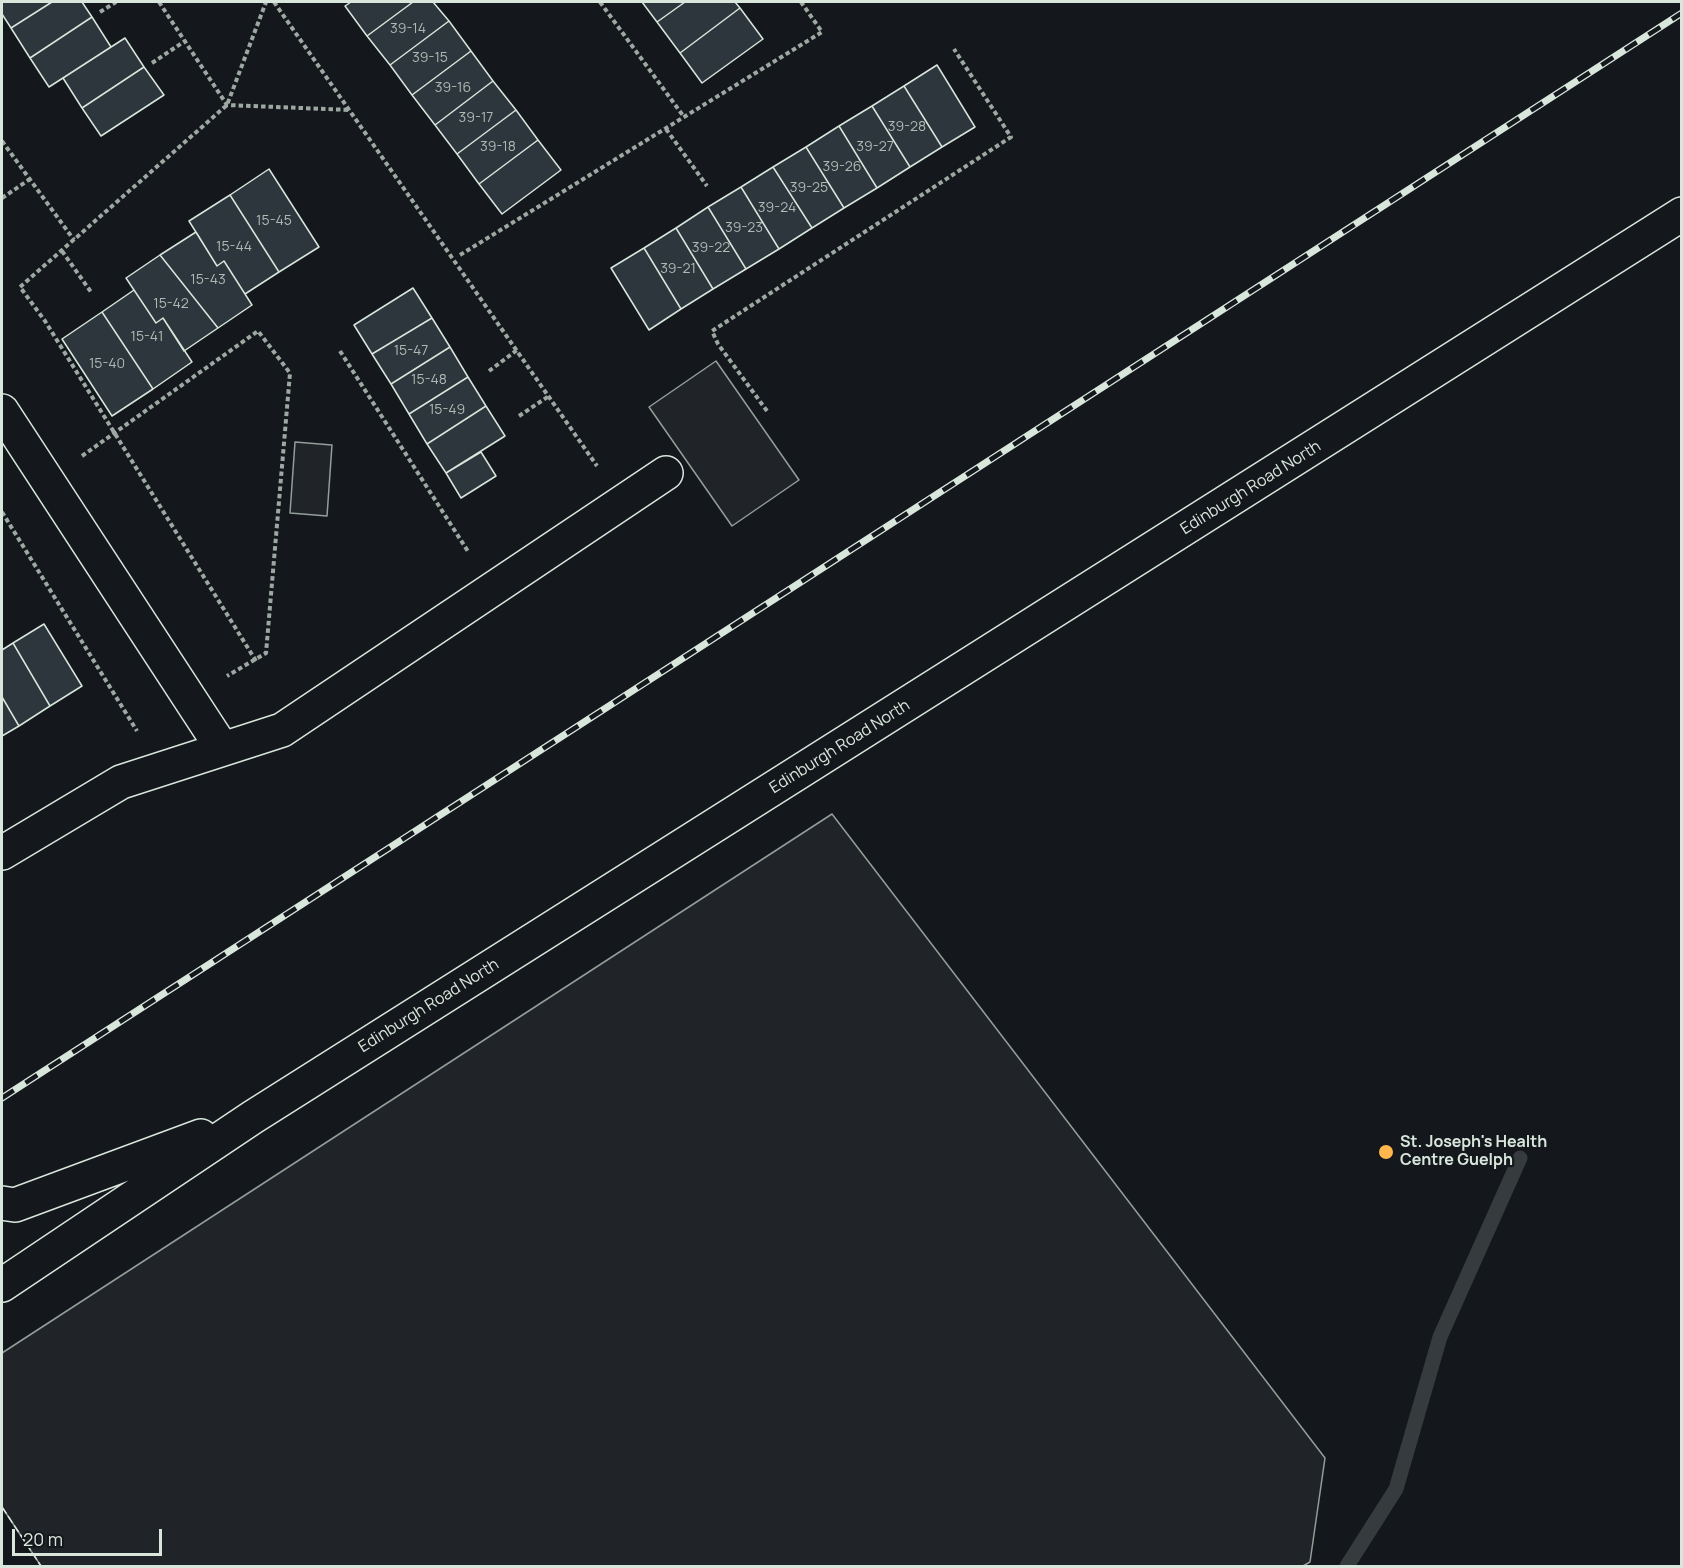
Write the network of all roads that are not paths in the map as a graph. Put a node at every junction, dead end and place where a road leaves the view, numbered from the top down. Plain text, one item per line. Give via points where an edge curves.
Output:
1 (1682, 214) edge
2 (2, 411) edge
3 (666, 472) dead end
4 (222, 748) junction
5 (2, 852) edge
6 (253, 1117) junction
7 (2, 1203) edge
8 (2, 1286) edge

1 - 6 main road, Edinburgh Road North
2 - 4 main road
3 - 4 main road via 282,730
4 - 5 main road via 121,782
6 - 7 main road via 15,1205
6 - 8 main road, Edinburgh Road North

